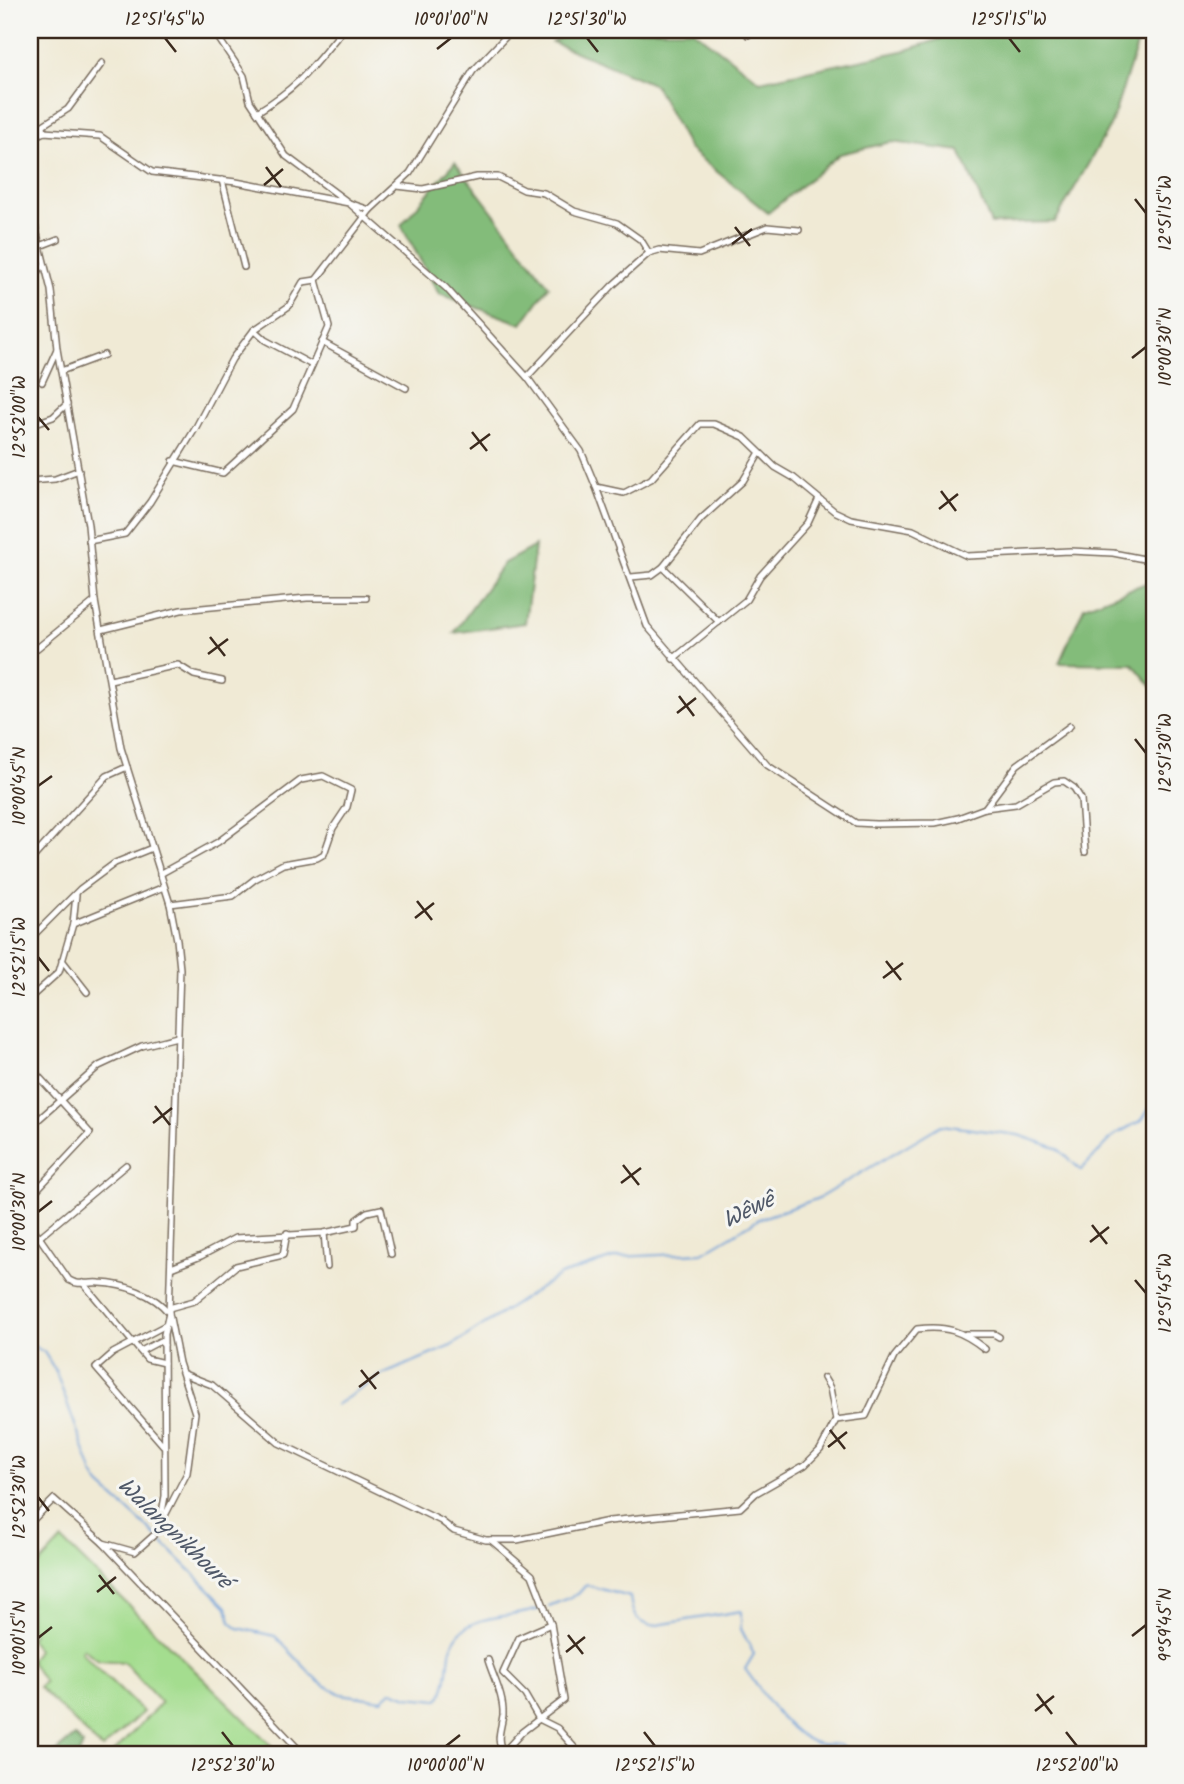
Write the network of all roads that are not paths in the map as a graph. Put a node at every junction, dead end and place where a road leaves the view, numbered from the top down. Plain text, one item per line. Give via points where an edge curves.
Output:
1 (213, 30) edge
2 (342, 30) edge
3 (512, 30) edge
4 (102, 63) dead end
5 (257, 112) junction
6 (44, 132) junction
7 (30, 139) edge
8 (222, 180) junction
9 (397, 186) junction
10 (349, 203) junction
11 (30, 206) edge
12 (370, 210) junction
13 (363, 217) junction
14 (799, 230) dead end
15 (58, 239) dead end
16 (40, 246) junction
17 (649, 253) junction
18 (44, 265) junction
19 (244, 267) dead end
20 (30, 277) edge
21 (316, 280) junction
22 (254, 330) junction
23 (322, 342) junction
24 (57, 349) junction
25 (104, 355) dead end
26 (312, 365) junction
27 (61, 370) junction
28 (527, 377) junction
29 (42, 382) dead end
30 (406, 388) dead end
31 (67, 404) junction
32 (30, 425) edge
33 (759, 454) junction
34 (173, 461) junction
35 (79, 470) junction
36 (30, 481) edge
37 (596, 487) junction
38 (819, 499) junction
39 (89, 541) junction
40 (1154, 561) edge
41 (663, 567) junction
42 (631, 577) junction
43 (366, 598) dead end
44 (95, 601) junction
45 (719, 622) junction
46 (101, 630) junction
47 (30, 654) edge
48 (673, 659) junction
49 (110, 680) junction
50 (222, 681) dead end
51 (1070, 726) dead end
52 (127, 767) junction
53 (985, 808) junction
54 (152, 848) junction
55 (1085, 852) dead end
56 (30, 861) edge
57 (160, 874) junction
58 (164, 887) junction
59 (76, 895) junction
60 (170, 904) junction
61 (73, 924) junction
62 (30, 939) edge
63 (61, 961) junction
64 (88, 992) dead end
65 (30, 998) edge
66 (177, 1037) junction
67 (30, 1067) edge
68 (60, 1100) junction
69 (30, 1127) edge
70 (126, 1165) dead end
71 (30, 1197) edge
72 (30, 1224) edge
73 (287, 1233) junction
74 (324, 1233) junction
75 (38, 1236) junction
76 (30, 1245) edge
77 (391, 1254) dead end
78 (171, 1268) junction
79 (327, 1268) dead end
80 (83, 1283) junction
81 (169, 1310) junction
82 (166, 1325) junction
83 (966, 1334) junction
84 (999, 1337) dead end
85 (132, 1342) junction
86 (164, 1345) junction
87 (985, 1349) dead end
88 (139, 1351) junction
89 (164, 1363) junction
90 (184, 1374) junction
91 (824, 1378) dead end
92 (836, 1420) junction
93 (164, 1446) junction
94 (30, 1523) edge
95 (153, 1536) dead end
96 (491, 1540) junction
97 (103, 1543) junction
98 (551, 1624) junction
99 (488, 1660) dead end
100 (539, 1719) junction
101 (303, 1754) edge
102 (503, 1754) edge
103 (580, 1754) edge

1 - 5 street via 244,76
2 - 5 street via 307,76
3 - 9 street via 473,71 410,173
4 - 6 street via 68,109 43,125
5 - 10 street via 286,156
6 - 7 street
6 - 8 street via 100,136 152,172
8 - 10 street
8 - 19 street
9 - 12 street
9 - 17 street via 423,189 498,177 524,190 544,193 573,211 617,223 641,240
10 - 12 street
10 - 13 street
11 - 16 street
12 - 13 street
13 - 21 street
13 - 28 street via 446,288
14 - 17 street via 766,227 699,254
15 - 16 street
16 - 18 street
17 - 28 street
18 - 20 street
18 - 24 street
21 - 22 street via 303,282 289,306
21 - 23 street via 329,327
22 - 26 street
22 - 34 street
23 - 26 street
23 - 30 street
24 - 27 street
24 - 29 street
25 - 27 street
26 - 34 street via 293,409 223,474
27 - 31 street
28 - 37 street via 581,451
31 - 32 street via 53,417
31 - 35 street
33 - 37 street via 734,431 701,424 651,479 624,493
33 - 38 street
33 - 41 street via 743,481 701,519
34 - 39 street via 125,534
35 - 36 street via 55,479
35 - 39 street
37 - 42 street
38 - 40 street via 851,519 914,530 967,556 1070,551
38 - 45 street via 808,523 760,576 746,600
39 - 44 street
41 - 42 street via 652,575
41 - 45 street
42 - 48 street via 647,626
43 - 46 street via 307,598 181,610
44 - 46 street
44 - 47 street
45 - 48 street
46 - 49 street
48 - 53 street via 766,765 856,823 935,823
49 - 50 street via 178,664 194,675
49 - 52 street
51 - 53 street via 1017,765
52 - 54 street
52 - 56 street via 107,776
53 - 55 street via 1016,804 1054,782 1068,782 1081,799
54 - 57 street
54 - 59 street via 115,863
57 - 58 street
57 - 60 street via 218,842 301,780 323,776 351,790 324,854 283,864 233,896
58 - 60 street
58 - 61 street
59 - 61 street
59 - 62 street
60 - 66 street via 180,969
61 - 63 street
63 - 64 street
63 - 65 street via 59,972
66 - 68 street via 142,1046 99,1066
66 - 78 street
67 - 68 street
68 - 69 street
68 - 71 street via 90,1133
70 - 75 street
72 - 75 street
73 - 74 street
73 - 78 street via 235,1238
73 - 81 street via 282,1255 236,1266 194,1301
74 - 77 street via 356,1226 362,1214 381,1209
74 - 79 street
75 - 76 street
75 - 80 street via 69,1279
78 - 81 street
80 - 81 street via 139,1291
80 - 85 street
81 - 82 street
81 - 90 street
82 - 85 street
82 - 86 street
83 - 84 street
83 - 87 street
83 - 92 street via 936,1326 917,1329 894,1357 866,1416
85 - 88 street
85 - 93 street via 96,1368
86 - 88 street via 160,1341
86 - 89 street
88 - 89 street
89 - 93 street
90 - 93 street via 195,1413 187,1473 157,1531 165,1496
90 - 96 street via 212,1385 279,1443 454,1531
91 - 92 street
92 - 96 street via 820,1450 805,1465 756,1493 740,1508 655,1514 517,1540
94 - 97 street via 54,1499
95 - 97 street via 135,1552
96 - 98 street via 532,1575
97 - 101 street
98 - 100 street via 564,1700
98 - 100 street via 519,1638 503,1672
99 - 102 street via 503,1713 498,1739
100 - 102 street
100 - 103 street via 557,1728

